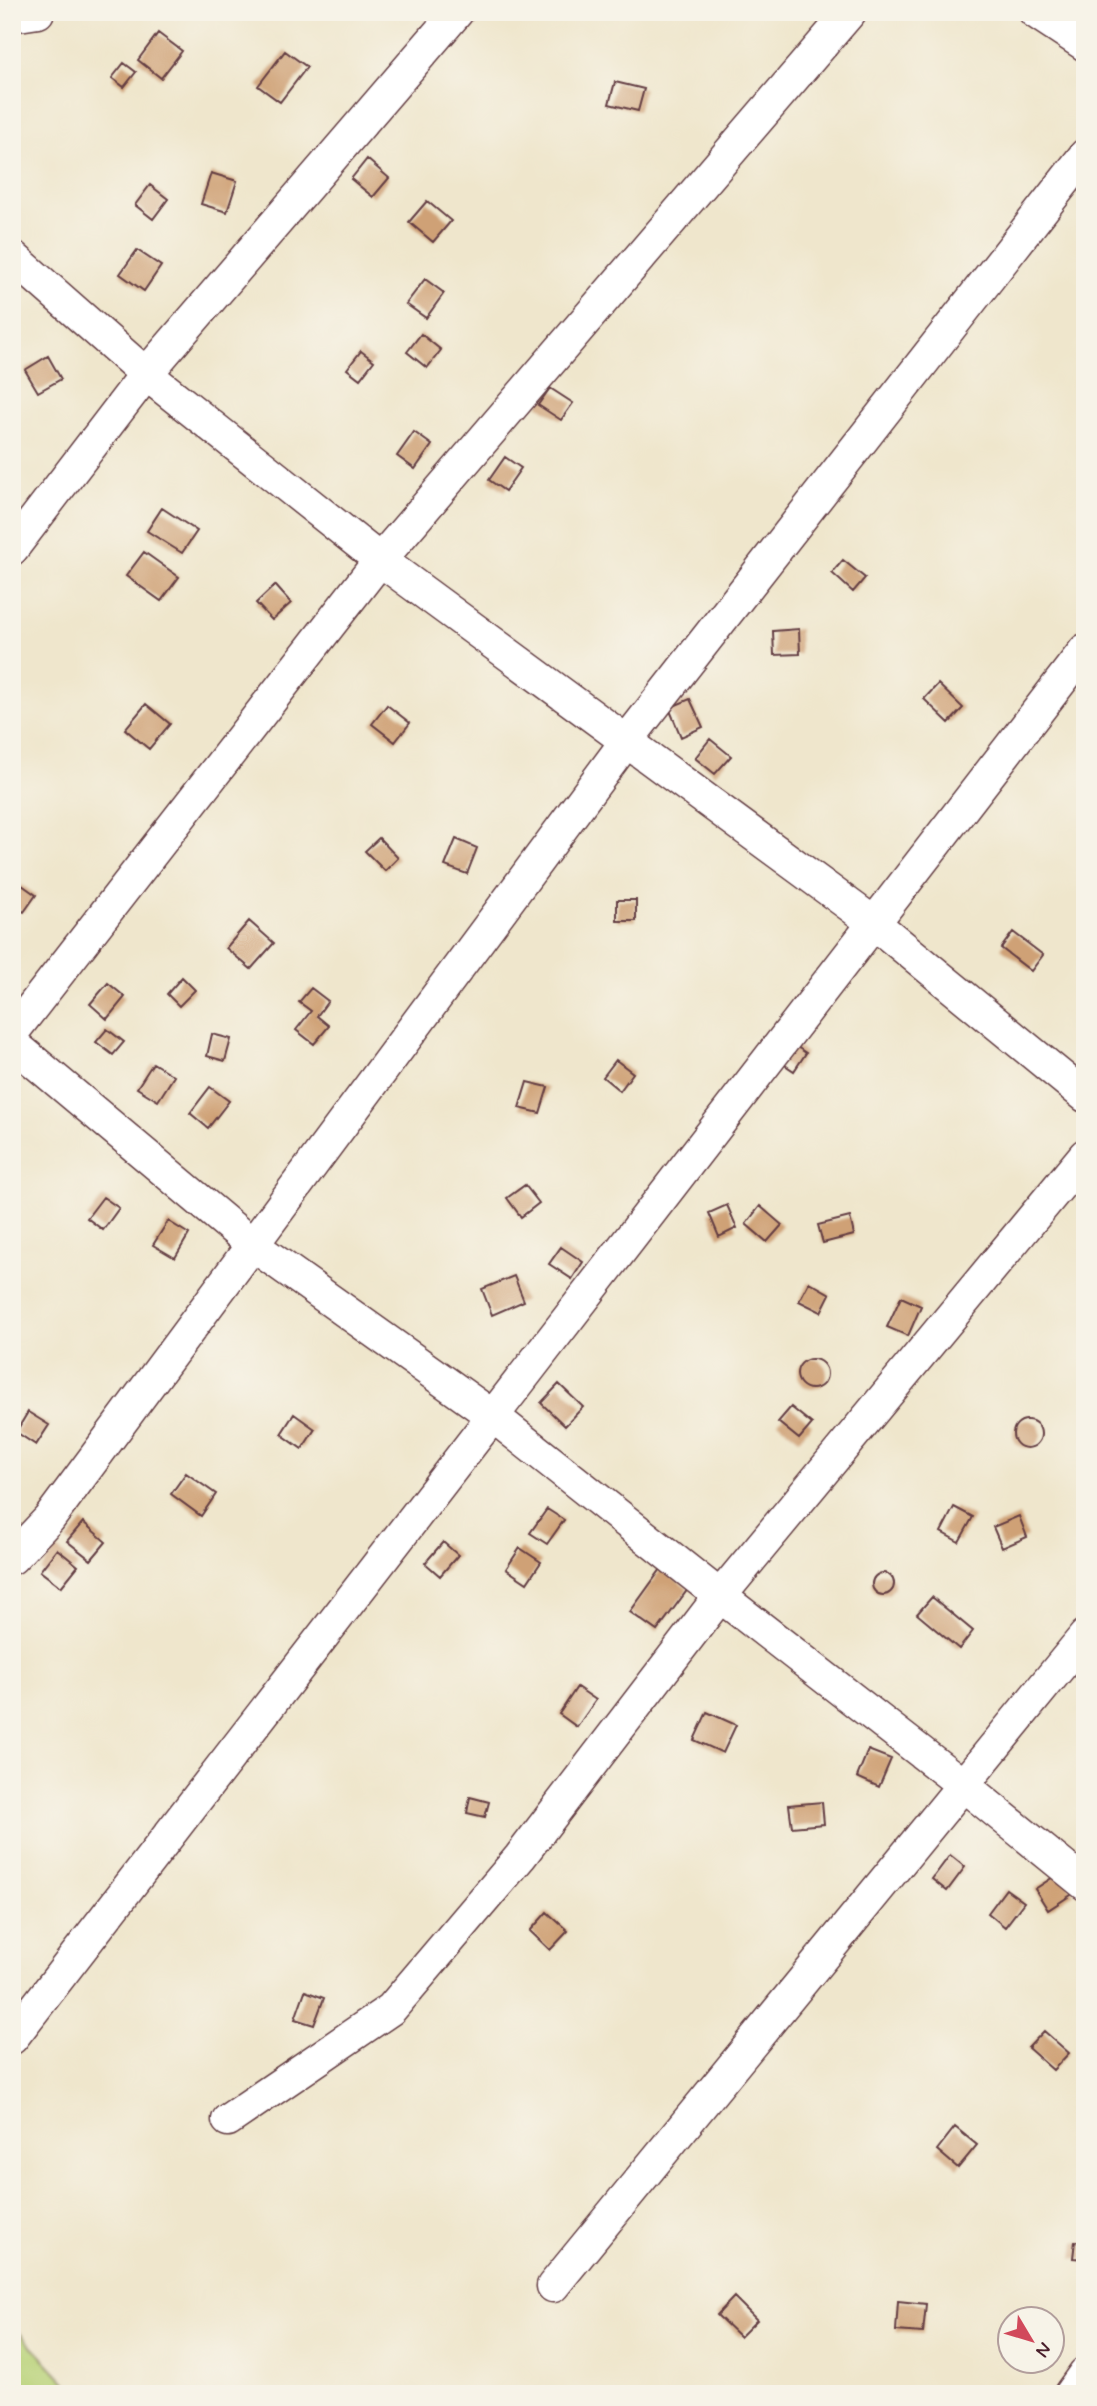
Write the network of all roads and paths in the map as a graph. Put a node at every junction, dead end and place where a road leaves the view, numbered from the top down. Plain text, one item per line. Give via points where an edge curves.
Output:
1 (38, 12) edge
2 (457, 12) edge
3 (850, 12) edge
4 (1035, 12) edge
5 (12, 16) edge
6 (1085, 45) edge
7 (1085, 155) edge
8 (12, 256) edge
9 (146, 374) junction
10 (12, 549) edge
11 (380, 560) junction
12 (1085, 650) edge
13 (625, 743) junction
14 (873, 923) junction
15 (12, 1033) edge
16 (12, 1043) edge
17 (1085, 1096) edge
18 (1085, 1155) edge
19 (254, 1246) junction
20 (494, 1417) junction
21 (12, 1558) edge
22 (720, 1596) junction
23 (1085, 1636) edge
24 (962, 1784) junction
25 (1085, 1884) edge
26 (12, 2038) edge
27 (228, 2120) dead end
28 (552, 2286) dead end
29 (1085, 2373) edge
30 (1070, 2394) edge

1 - 5 street
2 - 9 street
3 - 11 street
4 - 6 street
7 - 13 street
8 - 9 street
9 - 10 street
9 - 11 street
11 - 13 street
11 - 15 street
12 - 14 street
13 - 14 street
13 - 19 street
14 - 17 street
14 - 20 street
16 - 19 street
18 - 22 street
19 - 20 street
19 - 21 street via 49,1519
20 - 22 street
20 - 26 street
22 - 24 street
22 - 27 street via 520,1857 391,2009
23 - 24 street
24 - 25 street
24 - 28 street
29 - 30 street

